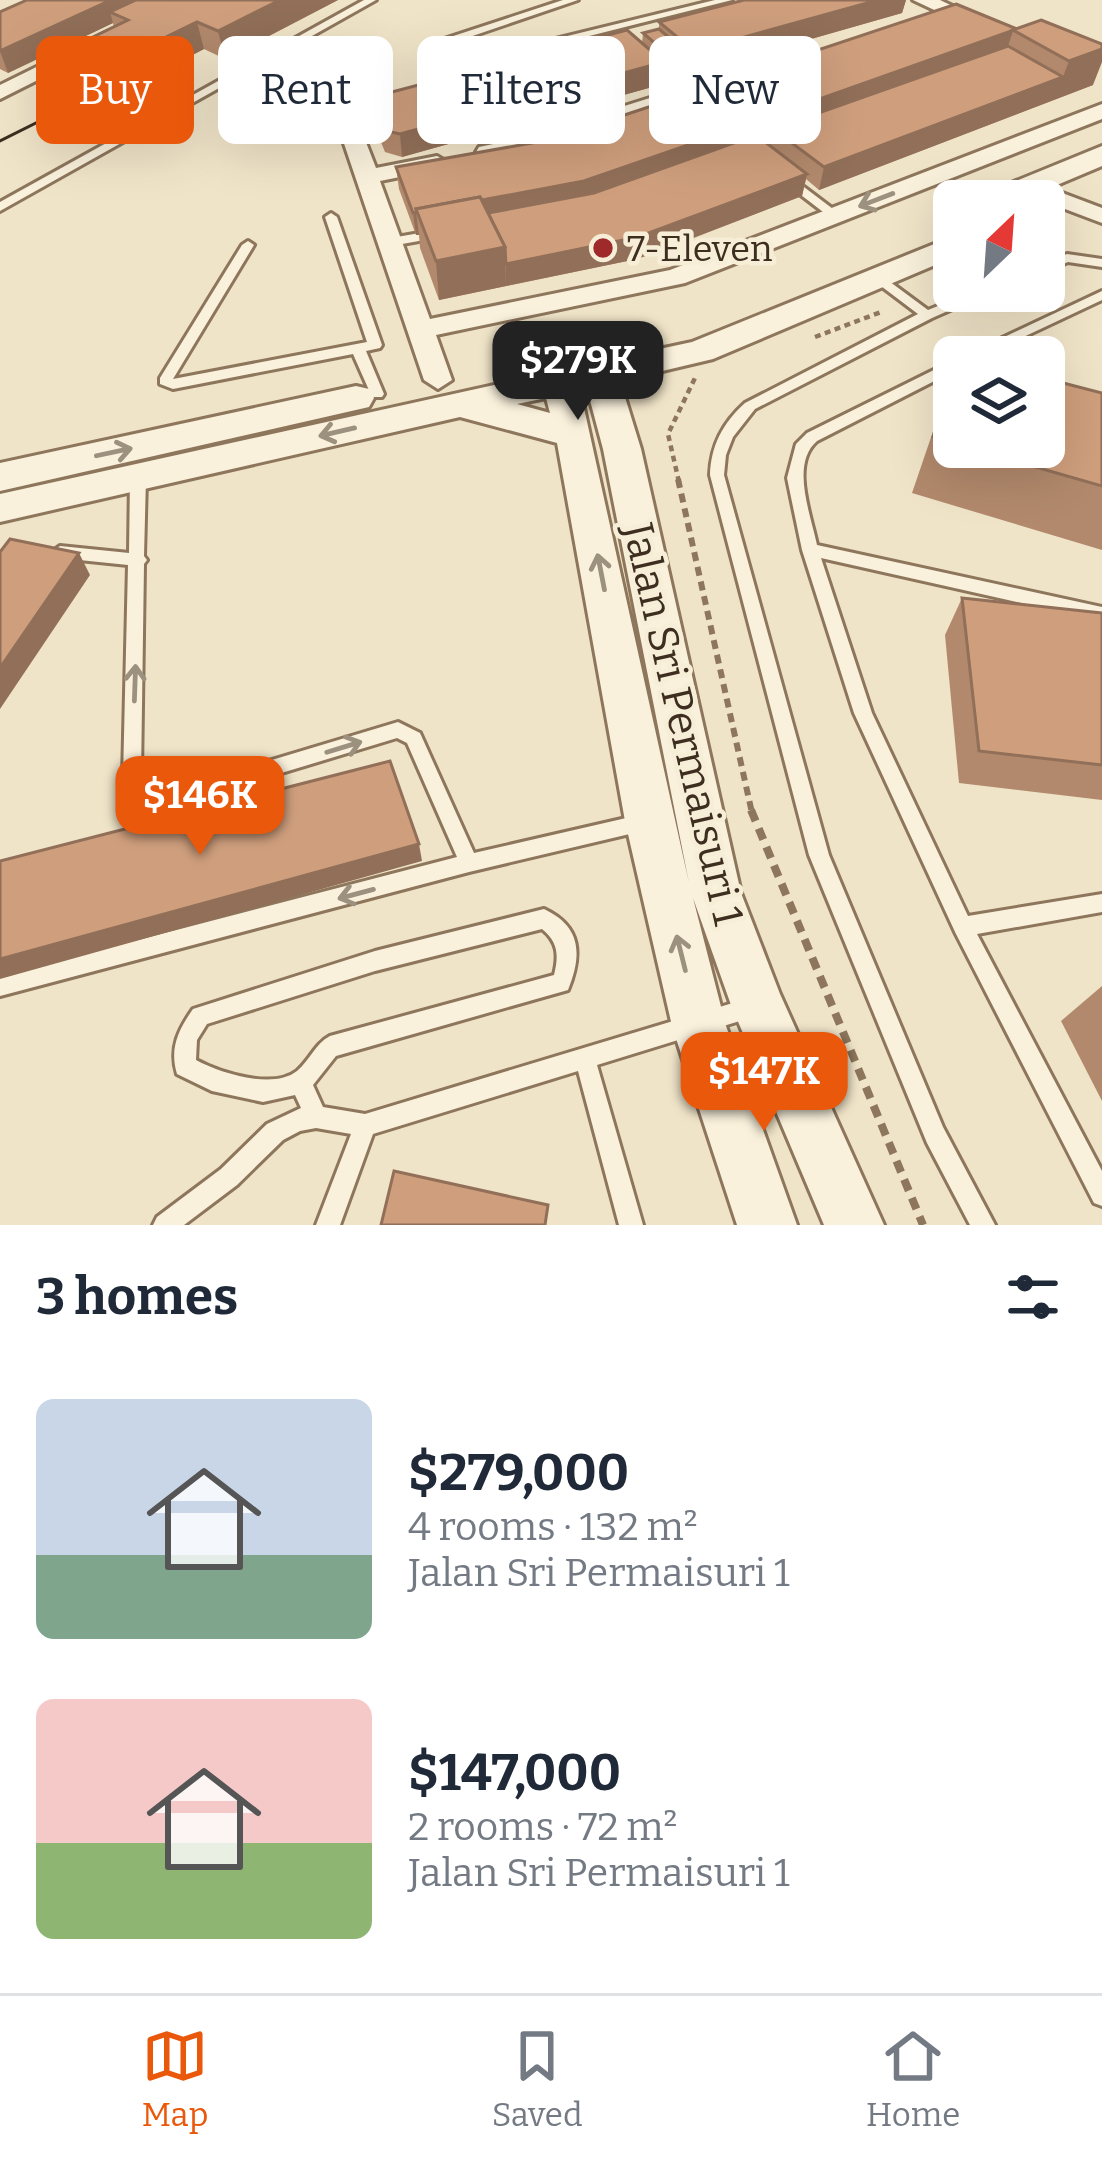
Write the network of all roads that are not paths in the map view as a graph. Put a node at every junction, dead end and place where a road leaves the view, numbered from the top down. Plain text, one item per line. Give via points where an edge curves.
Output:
1 (187, 0) edge
2 (371, 0) edge
3 (573, 0) edge
4 (727, 0) edge
5 (923, 0) edge
6 (946, 10) junction
7 (738, 12) edge
8 (715, 18) edge
9 (902, 24) edge
10 (1000, 33) edge
11 (114, 36) edge
12 (639, 55) edge
13 (649, 64) edge
14 (36, 75) edge
15 (36, 87) edge
16 (0, 93) edge
17 (0, 105) edge
18 (1102, 111) edge
19 (649, 113) edge
20 (356, 144) edge
21 (1102, 155) edge
22 (784, 176) edge
23 (368, 177) junction
24 (1065, 183) edge
25 (1102, 185) edge
26 (1065, 193) edge
27 (1065, 204) edge
28 (0, 208) edge
29 (835, 215) junction
30 (1102, 216) edge
31 (331, 217) dead end
32 (933, 226) edge
33 (449, 232) edge
34 (391, 242) junction
35 (248, 245) dead end
36 (933, 255) edge
37 (1065, 259) edge
38 (1102, 263) edge
39 (878, 277) junction
40 (1102, 296) edge
41 (934, 312) edge
42 (927, 315) junction
43 (422, 329) junction
44 (1015, 336) edge
45 (358, 351) junction
46 (596, 361) junction
47 (698, 365) junction
48 (558, 370) junction
49 (933, 376) edge
50 (445, 393) junction
51 (377, 394) junction
52 (574, 435) junction
53 (622, 449) junction
54 (0, 477) edge
55 (138, 478) junction
56 (0, 508) edge
57 (34, 550) edge
58 (810, 550) junction
59 (139, 560) junction
60 (1102, 614) edge
61 (649, 821) junction
62 (469, 863) junction
63 (1102, 903) edge
64 (963, 927) junction
65 (0, 986) edge
66 (758, 1005) junction
67 (699, 1026) junction
68 (585, 1059) junction
69 (301, 1083) junction
70 (316, 1117) junction
71 (365, 1125) junction
72 (1102, 1195) edge
73 (165, 1225) edge
74 (328, 1225) edge
75 (631, 1225) edge
76 (767, 1225) edge
77 (854, 1225) edge
78 (983, 1225) edge

1 - 11 street
2 - 28 lane
3 - 4 lane via 442,43 437,56 451,68
5 - 6 street
6 - 9 street
6 - 10 street
7 - 8 lane
12 - 13 lane
14 - 16 street
15 - 17 street
18 -> 29 street
19 - 23 street
20 - 23 street
21 - 24 street
22 - 29 lane
23 - 34 street
25 - 26 street
27 - 30 street
29 - 43 street via 676,277
31 - 45 lane via 375,345
32 - 46 street
33 - 34 lane
34 - 43 street
35 - 45 lane via 165,381
36 - 39 street
37 - 38 lane
39 - 42 lane
39 - 47 street
40 - 44 lane
41 - 42 lane
42 - 78 lane via 750,406 716,454 717,475 819,855 935,1136
43 - 50 street
45 - 51 lane
46 - 47 street
46 - 48 street
46 - 53 street, Jalan Sri Permaisuri 1
47 - 53 street via 650,379 629,406
48 - 50 street
48 - 52 street, Jalan Sri Permaisuri 1
49 - 58 lane via 803,444 794,468
50 - 51 street
50 - 52 street
50 -> 55 street
54 -> 51 street
61 -> 52 street, Jalan Sri Permaisuri 1
53 - 66 street, Jalan Sri Permaisuri 1 via 716,893
55 - 56 street
55 - 59 lane
57 - 59 lane
58 - 60 lane
58 - 64 lane via 863,713
59 - 62 lane via 132,779 152,792 232,780 398,730 414,738
61 - 62 lane
67 -> 61 street, Jalan Sri Permaisuri 1
62 -> 65 lane
63 - 64 lane
64 - 72 lane
66 - 67 lane
66 - 77 street, Jalan Sri Permaisuri 1
67 - 68 lane
67 - 76 street, Jalan Sri Permaisuri 1
68 - 71 lane
68 - 75 lane
69 - 69 lane via 263,1091 212,1080 185,1066 186,1036 200,1016 227,1006 544,919 568,945 561,983 330,1047
69 - 70 lane
70 - 71 lane
70 - 73 lane via 274,1132
71 - 74 lane

